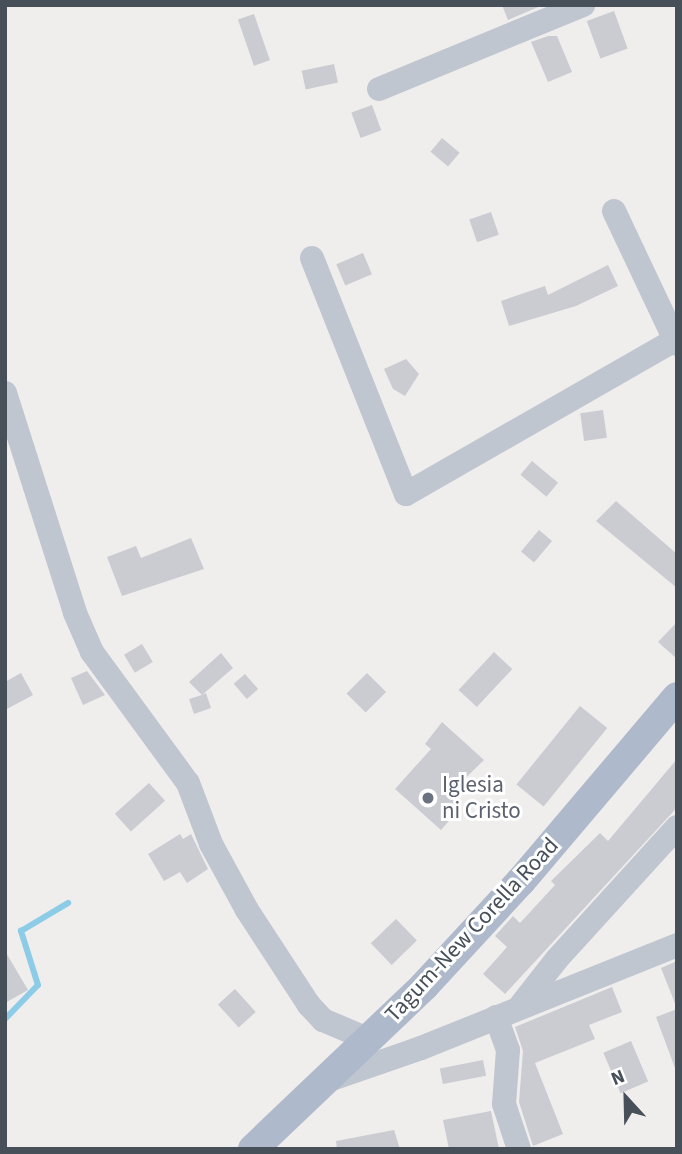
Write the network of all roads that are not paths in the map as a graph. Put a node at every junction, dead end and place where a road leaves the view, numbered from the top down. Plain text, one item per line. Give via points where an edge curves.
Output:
1 (583, 5) edge
2 (379, 89) dead end
3 (614, 211) dead end
4 (312, 258) dead end
5 (676, 342) edge
6 (5, 393) edge
7 (677, 697) edge
8 (677, 827) edge
9 (677, 945) edge
10 (521, 1006) junction
11 (496, 1017) junction
12 (370, 1040) junction
13 (329, 1080) junction
14 (253, 1149) edge
15 (519, 1149) edge

1 - 2 street
3 - 5 street
4 - 5 street via 406,494
6 - 12 street via 92,652 188,783 211,844 309,1005 323,1020
7 - 12 main road, Tagum-New Corella Road via 521,881
8 - 10 street via 556,959
9 - 10 street
10 - 11 street
11 - 13 street
11 - 15 street via 508,1051 504,1104
12 - 13 main road, Tagum-New Corella Road
13 - 14 main road, Tagum-New Corella Road

